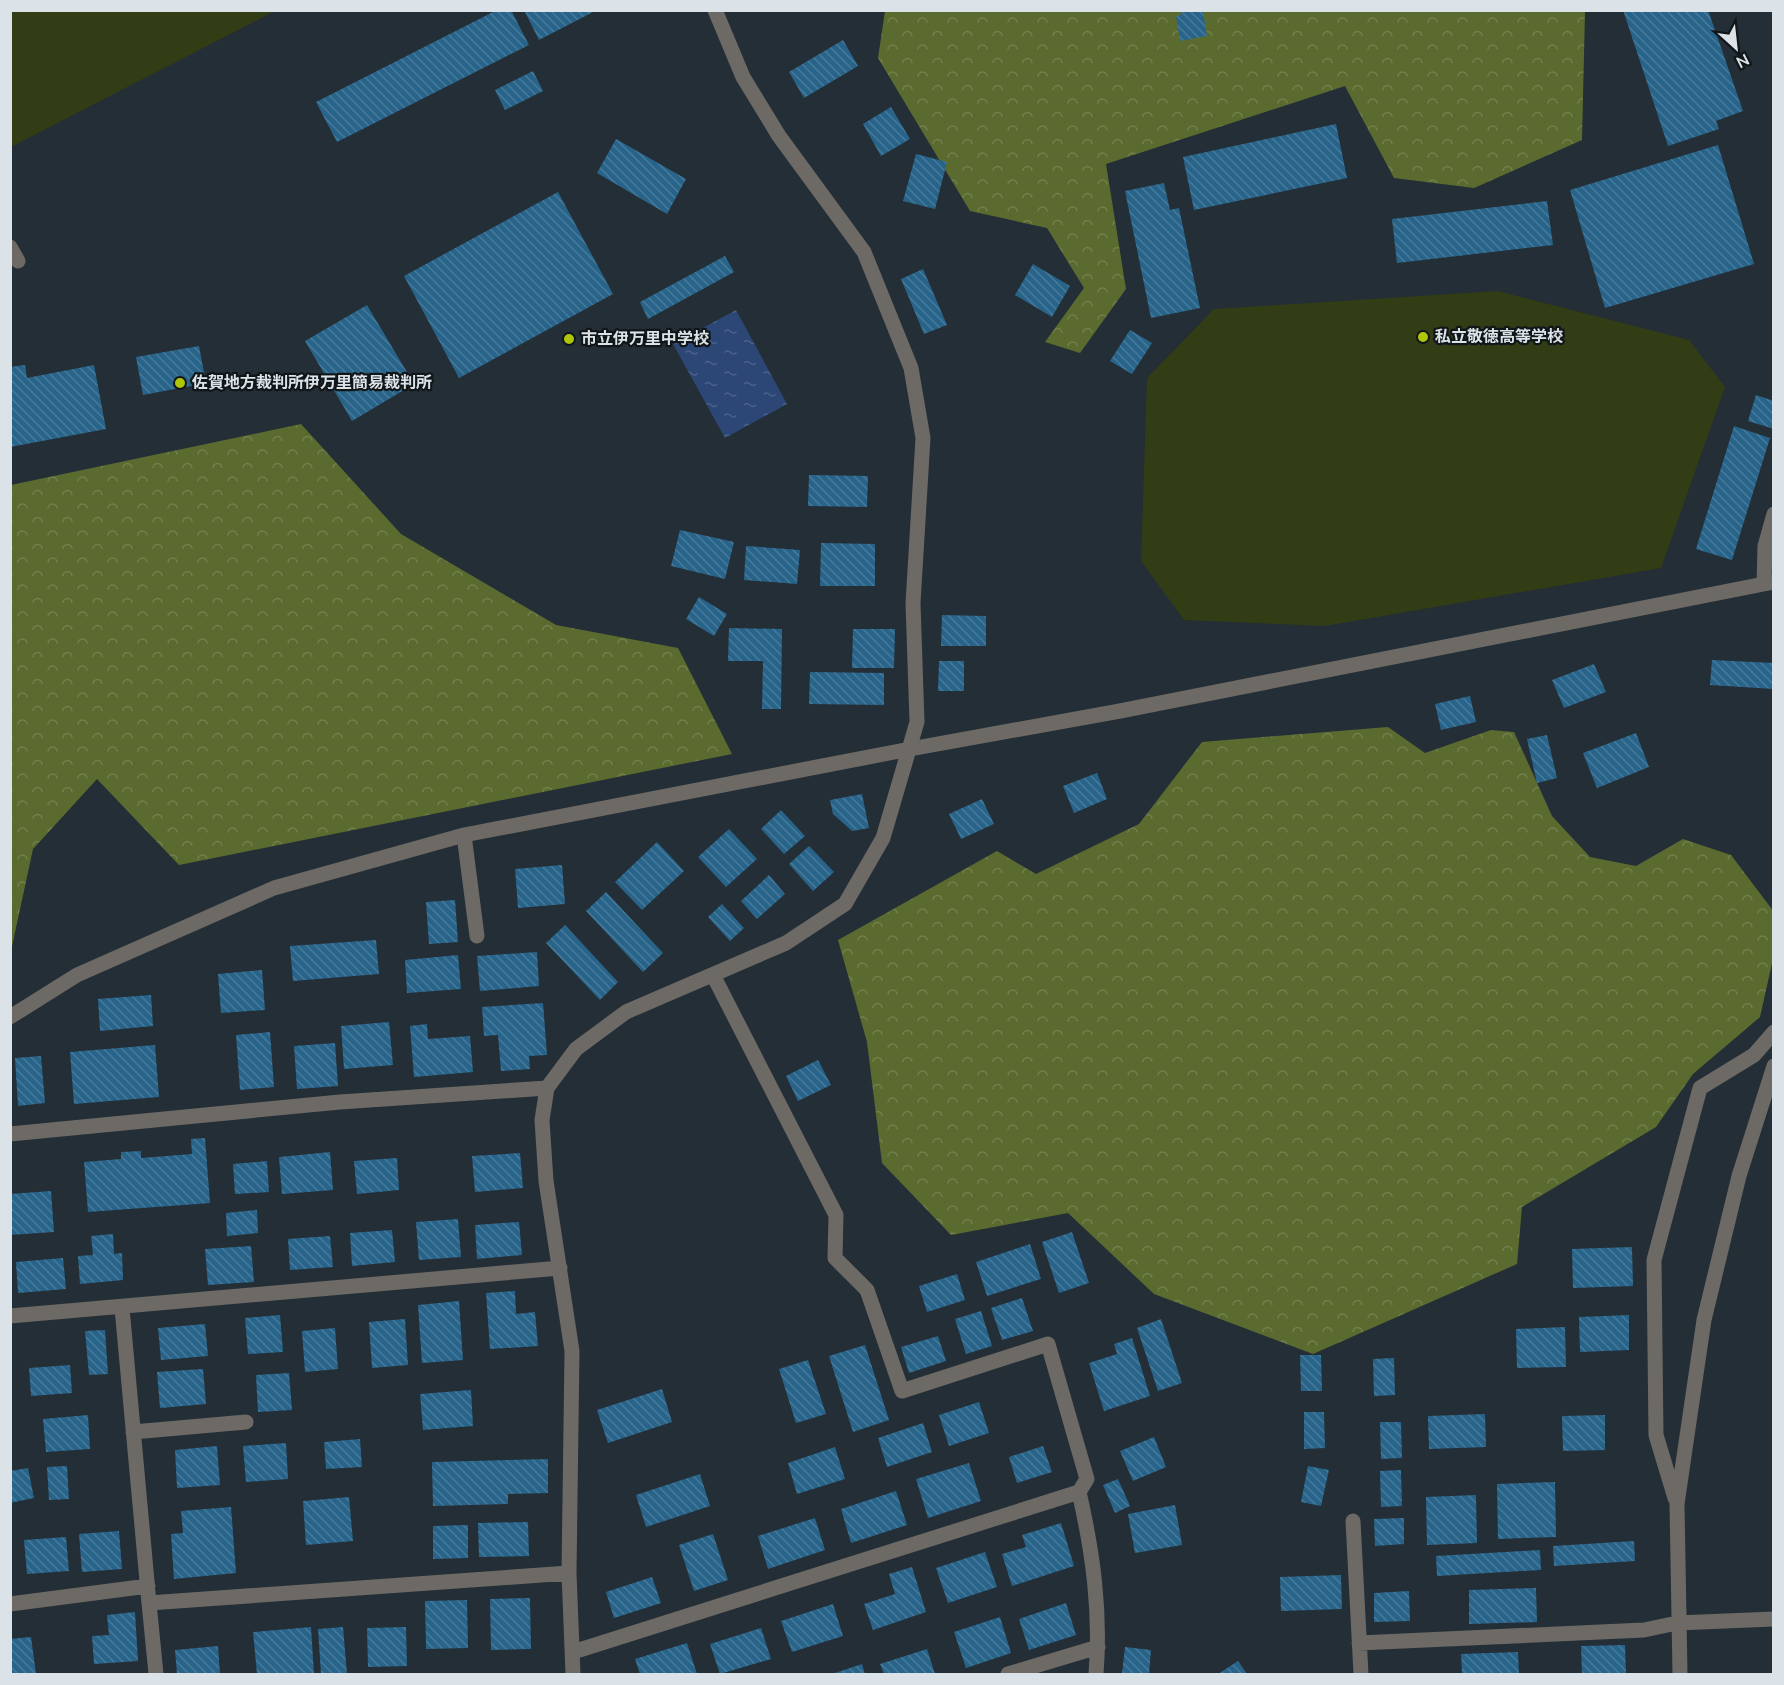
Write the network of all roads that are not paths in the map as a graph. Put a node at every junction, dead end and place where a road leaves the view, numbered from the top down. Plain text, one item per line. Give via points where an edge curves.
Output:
1 (715, 10) edge
2 (10, 247) edge
3 (18, 261) dead end
4 (1773, 514) edge
5 (1769, 582) edge
6 (910, 749) junction
7 (464, 835) junction
8 (477, 936) dead end
9 (713, 975) junction
10 (10, 1017) edge
11 (1773, 1032) edge
12 (1773, 1066) edge
13 (547, 1088) junction
14 (10, 1134) edge
15 (560, 1268) junction
16 (122, 1308) junction
17 (10, 1316) edge
18 (246, 1422) dead end
19 (133, 1432) junction
20 (1079, 1492) junction
21 (1677, 1504) junction
22 (1353, 1521) dead end
23 (569, 1573) junction
24 (148, 1586) junction
25 (149, 1603) junction
26 (10, 1604) edge
27 (1773, 1619) edge
28 (1677, 1623) junction
29 (1359, 1643) junction
30 (1098, 1647) junction
31 (573, 1653) junction
32 (156, 1674) edge
33 (573, 1674) edge
34 (1008, 1674) edge
35 (1096, 1674) edge
36 (1361, 1674) edge
37 (1680, 1674) edge

1 - 6 street via 743,77 772,126 864,252 911,368 923,438 913,603 917,722
2 - 3 street
4 - 5 street via 1765,546
5 - 6 street
6 - 7 street
6 - 9 street via 883,838 845,904 786,943
7 - 8 street
7 - 10 street via 274,888 77,975
9 - 13 street via 626,1012 576,1049
9 - 20 street via 836,1215 835,1258 867,1290 902,1391 1048,1344 1088,1479
11 - 21 street via 1754,1055 1700,1088 1654,1260 1656,1435
12 - 21 street via 1740,1176 1704,1320
13 - 14 street via 340,1102
13 - 15 street via 542,1130
15 - 16 street
15 - 23 street via 572,1351
16 - 17 street
16 - 19 street
18 - 19 street
19 - 24 street
20 - 30 street via 1092,1548
20 - 31 street
21 - 28 street
22 - 29 street
23 - 25 street
23 - 31 street
24 - 25 street
24 - 26 street
25 - 32 street
27 - 28 street
28 - 29 street via 1644,1630
28 - 37 street
29 - 36 street
30 - 34 street
30 - 35 street
31 - 33 street

